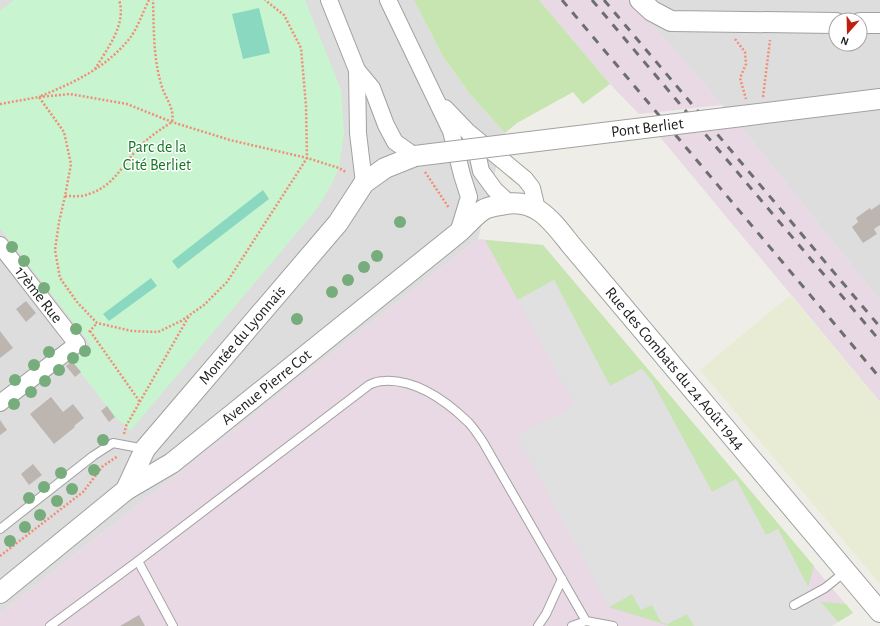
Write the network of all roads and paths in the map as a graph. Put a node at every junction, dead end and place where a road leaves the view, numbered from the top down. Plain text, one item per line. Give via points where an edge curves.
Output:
1 (119, 0) edge
2 (149, 0) edge
3 (153, 0) edge
4 (265, 0) edge
5 (329, 0) edge
6 (388, 0) edge
7 (640, 0) edge
8 (724, 21) junction
9 (773, 22) junction
10 (828, 23) edge
11 (868, 23) edge
12 (880, 23) edge
13 (356, 70) junction
14 (94, 71) junction
15 (434, 95) junction
16 (39, 97) junction
17 (880, 99) edge
18 (0, 104) edge
19 (746, 115) junction
20 (172, 122) junction
21 (468, 132) junction
22 (415, 156) junction
23 (307, 158) junction
24 (339, 168) dead end
25 (364, 183) junction
26 (65, 196) junction
27 (509, 203) junction
28 (449, 208) dead end
29 (537, 208) junction
30 (458, 233) junction
31 (3, 255) edge
32 (189, 315) junction
33 (90, 331) dead end
34 (140, 402) junction
35 (0, 403) edge
36 (120, 444) junction
37 (145, 448) junction
38 (116, 458) junction
39 (126, 490) junction
40 (0, 529) edge
41 (0, 556) edge
42 (138, 561) junction
43 (846, 571) junction
44 (562, 579) junction
45 (0, 592) edge
46 (794, 605) dead end
47 (880, 612) edge
48 (586, 621) junction
49 (50, 626) edge
50 (173, 626) edge
51 (538, 626) edge
52 (572, 626) edge
53 (613, 626) edge

1 - 14 path via 120,16 116,33
2 - 14 path via 130,38 108,61
3 - 20 path via 157,63 162,87 174,114
4 - 23 path via 284,15 300,48 306,106
5 - 13 street
6 - 15 street
7 - 8 street via 652,11 671,20
8 - 9 street
8 - 19 path via 745,52 746,64 740,78 746,101
9 - 10 street
9 - 19 path
11 - 12 street
13 - 22 street via 372,88 395,142
13 - 25 street via 358,133
14 - 16 path
15 - 21 street
15 - 30 street via 451,131 469,197
16 - 18 path
16 - 20 path via 70,94 127,104
16 - 26 path via 64,132 70,164
17 - 19 street, Pont Berliet
19 - 22 street, Pont Berliet, bridge
20 - 23 path via 230,140
20 - 26 path via 140,146 106,186 88,194
21 - 27 street via 481,171
21 - 29 street via 525,179 532,188
22 - 25 street, Montée du Lyonnais via 385,168
22 - 28 path
23 - 24 path
23 - 32 path via 228,282 204,305
25 - 37 street, Montée du Lyonnais via 338,223
26 - 32 path via 58,222 55,250 60,278 97,324 132,331 158,332
27 - 29 street, Avenue Pierre Cot
27 - 30 street, Avenue Pierre Cot via 484,209
29 - 43 street, Rue des Combats du 24 Août 1944 via 556,225
30 - 39 street, Avenue Pierre Cot via 172,463
31 - 35 street, 17ème Rue via 77,344
32 - 34 path
33 - 34 path
34 - 36 path via 126,426
36 - 37 lane
36 - 38 path
36 - 40 lane via 113,443 93,456
37 - 38 path via 124,452
37 - 39 street, Montée du Lyonnais
38 - 41 path via 103,466 83,492
39 - 45 street, Avenue Pierre Cot
42 - 44 lane via 369,384 383,381 426,390 448,404 469,423 483,442
42 - 49 lane
42 - 50 lane
43 - 46 lane via 825,588
43 - 47 street, Rue des Combats du 24 Août 1944
44 - 48 lane
44 - 51 lane
48 - 52 lane
48 - 53 lane

